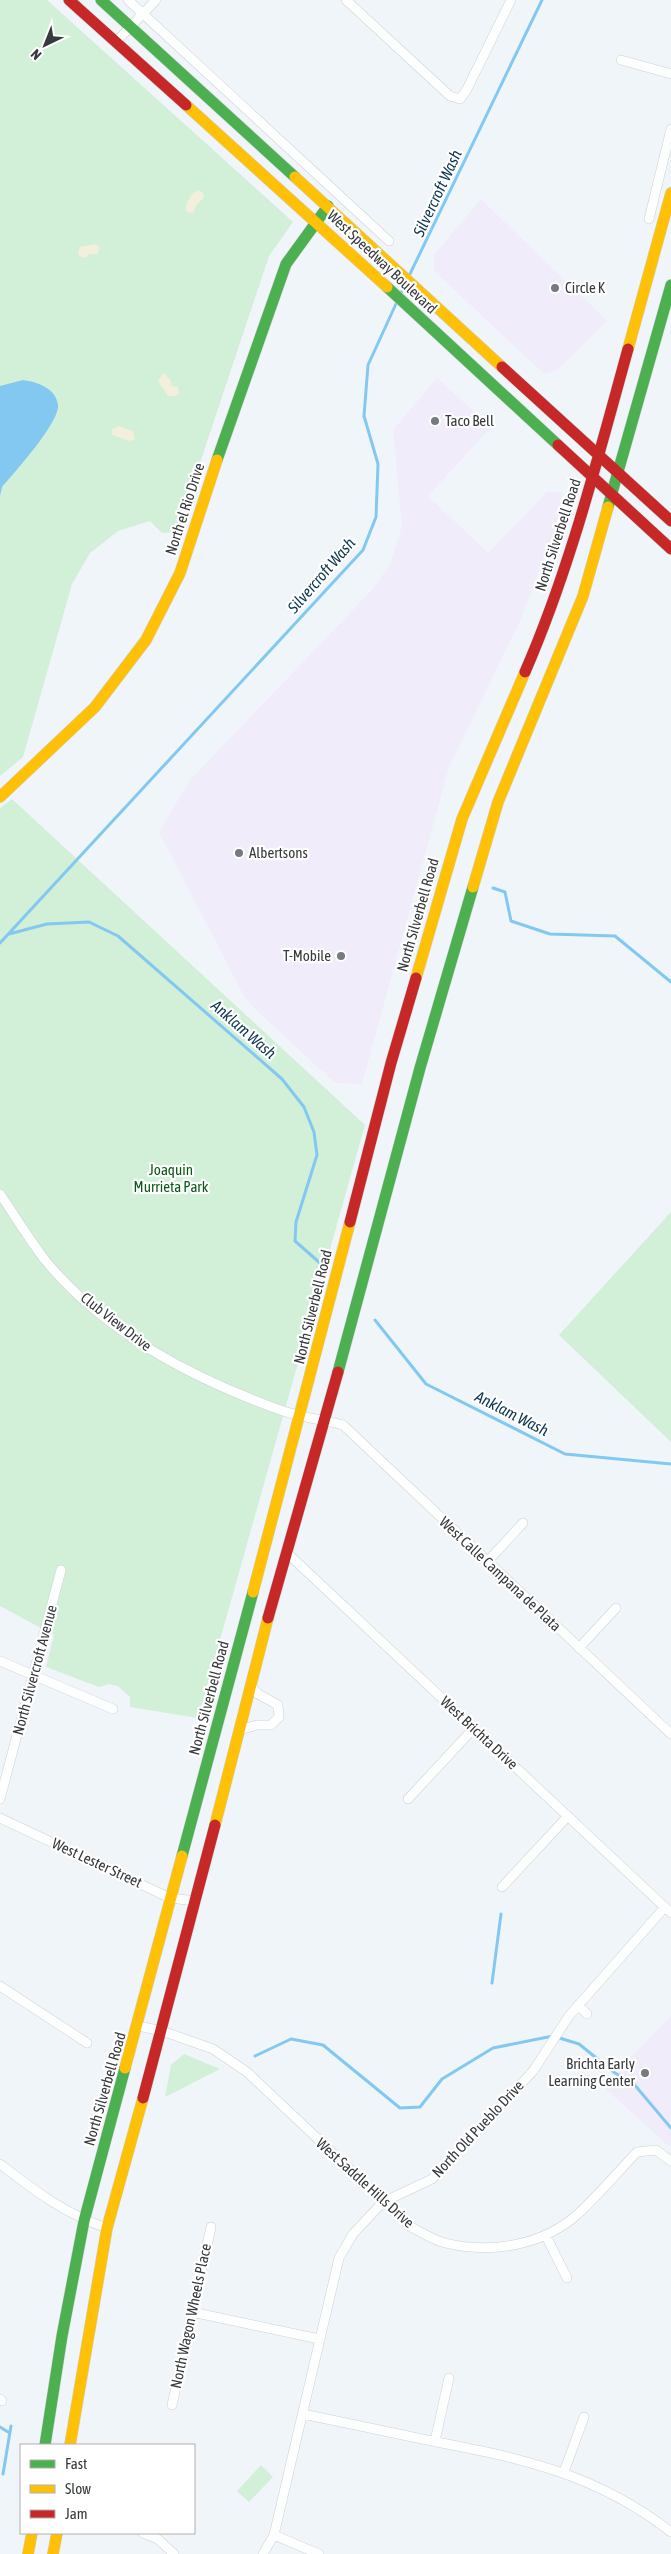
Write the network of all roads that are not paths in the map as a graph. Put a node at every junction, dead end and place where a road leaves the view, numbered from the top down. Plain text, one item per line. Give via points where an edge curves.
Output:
1 (69, 0) edge
2 (102, 0) edge
3 (128, 0) edge
4 (156, 0) edge
5 (346, 0) edge
6 (511, 0) edge
7 (143, 13) junction
8 (131, 26) junction
9 (116, 42) junction
10 (620, 60) dead end
11 (671, 74) edge
12 (671, 129) edge
13 (671, 193) edge
14 (338, 194) junction
15 (328, 206) junction
16 (649, 219) dead end
17 (315, 221) junction
18 (389, 242) dead end
19 (671, 286) edge
20 (476, 341) junction
21 (462, 356) junction
22 (600, 454) junction
23 (619, 473) junction
24 (594, 477) junction
25 (612, 496) junction
26 (671, 521) edge
27 (671, 549) edge
28 (0, 797) edge
29 (0, 1194) edge
30 (301, 1415) junction
31 (325, 1421) junction
32 (523, 1523) dead end
33 (266, 1545) junction
34 (286, 1552) junction
35 (487, 1562) junction
36 (61, 1570) dead end
37 (616, 1608) dead end
38 (579, 1648) junction
39 (0, 1661) edge
40 (33, 1676) junction
41 (251, 1685) junction
42 (113, 1709) dead end
43 (474, 1728) junction
44 (239, 1730) junction
45 (671, 1734) edge
46 (0, 1798) edge
47 (408, 1799) dead end
48 (568, 1816) junction
49 (0, 1818) edge
50 (502, 1887) dead end
51 (170, 1898) junction
52 (196, 1901) junction
53 (668, 1910) edge
54 (0, 1986) edge
55 (578, 2005) junction
56 (587, 2014) dead end
57 (138, 2026) junction
58 (162, 2031) junction
59 (87, 2043) dead end
60 (671, 2161) edge
61 (0, 2164) edge
62 (383, 2202) junction
63 (84, 2220) junction
64 (210, 2227) dead end
65 (107, 2228) junction
66 (546, 2236) junction
67 (567, 2278) dead end
68 (192, 2312) junction
69 (319, 2339) junction
70 (449, 2378) dead end
71 (172, 2405) dead end
72 (303, 2414) junction
73 (584, 2417) dead end
74 (435, 2441) junction
75 (45, 2444) edge
76 (70, 2444) edge
77 (564, 2472) junction
78 (671, 2532) edge
79 (32, 2534) edge
80 (57, 2534) edge
81 (146, 2534) edge
82 (274, 2535) junction
83 (28, 2554) edge
84 (53, 2554) edge
85 (174, 2554) edge
86 (263, 2554) edge
87 (319, 2554) edge

1 - 9 main road, West Speedway Boulevard
2 - 8 main road, West Speedway Boulevard
3 - 7 street, West Speedway Boulevard
4 - 7 street
5 - 6 street via 450,96 460,99
7 - 8 street
7 - 14 street, West Speedway Boulevard
8 - 9 street
8 - 15 main road, West Speedway Boulevard
9 - 17 main road, West Speedway Boulevard
10 - 11 street
12 - 16 street
13 - 22 main road, North Silverbell Road
14 - 15 street, North el Rio Drive
14 - 18 street, West Speedway Boulevard
15 - 17 main road, North el Rio Drive
15 - 20 main road, West Speedway Boulevard
17 - 21 main road, West Speedway Boulevard
17 - 28 main road, North el Rio Drive via 286,264 180,573 146,640 95,707
19 - 23 main road
20 - 21 main road
20 - 22 main road, West Speedway Boulevard
21 - 24 main road, West Speedway Boulevard
22 - 23 main road, West Speedway Boulevard
22 - 24 main road, North Silverbell Road
23 - 25 main road
23 - 26 main road, West Speedway Boulevard
24 - 25 main road, West Speedway Boulevard
24 - 30 main road, North Silverbell Road via 540,638 462,819 391,1063
25 - 27 main road, West Speedway Boulevard
25 - 31 main road via 583,596 498,802 420,1068
29 - 30 street, Club View Drive via 46,1260 90,1306 142,1346 207,1379
30 - 31 street, Club View Drive
30 - 33 main road, North Silverbell Road
31 - 34 main road
31 - 35 street, West Calle Campana de Plata via 343,1425
32 - 35 street
33 - 34 main road
33 - 51 main road, North Silverbell Road
34 - 41 main road
34 - 43 street, West Brichta Drive
35 - 38 street, West Calle Campana de Plata
36 - 40 street, North Silvercroft Avenue
37 - 38 street
38 - 45 street, West Calle Campana de Plata
39 - 40 street
40 - 42 street
40 - 46 street, North Silvercroft Avenue
41 - 44 main road
41 - 44 street via 258,1694 278,1705 279,1717 271,1725
43 - 47 street
43 - 48 street, West Brichta Drive
44 - 52 main road
48 - 50 street
48 - 53 street, West Brichta Drive
49 - 51 street, West Lester Street
51 - 52 street, West Lester Street
51 - 57 main road, North Silverbell Road
52 - 58 main road
53 - 55 street, North Old Pueblo Drive
54 - 59 street
55 - 56 street
55 - 62 street, North Old Pueblo Drive via 534,2071 432,2179
57 - 58 street, West Saddle Hills Drive
57 - 63 main road, North Silverbell Road
58 - 62 street, West Saddle Hills Drive via 213,2049 247,2072
58 - 65 main road
60 - 66 street, West Saddle Hills Drive via 662,2153 649,2149 637,2152 578,2214
61 - 63 street via 54,2204
62 - 66 street, West Saddle Hills Drive via 410,2227 443,2243 477,2248 512,2246
62 - 69 street, North Old Pueblo Drive via 353,2234 339,2258
63 - 65 street
63 - 75 main road, North Silverbell Road
64 - 68 street, North Wagon Wheels Place
65 - 76 main road
66 - 67 street
68 - 69 street
68 - 71 street, North Wagon Wheels Place
69 - 72 street, North Old Pueblo Drive
70 - 74 street
72 - 74 street
72 - 82 street, North Old Pueblo Drive
73 - 77 street
74 - 77 street via 508,2455
77 - 78 street via 647,2513
79 - 83 main road
80 - 84 main road
81 - 85 street via 158,2539
82 - 86 street, North Old Pueblo Drive
82 - 87 street

